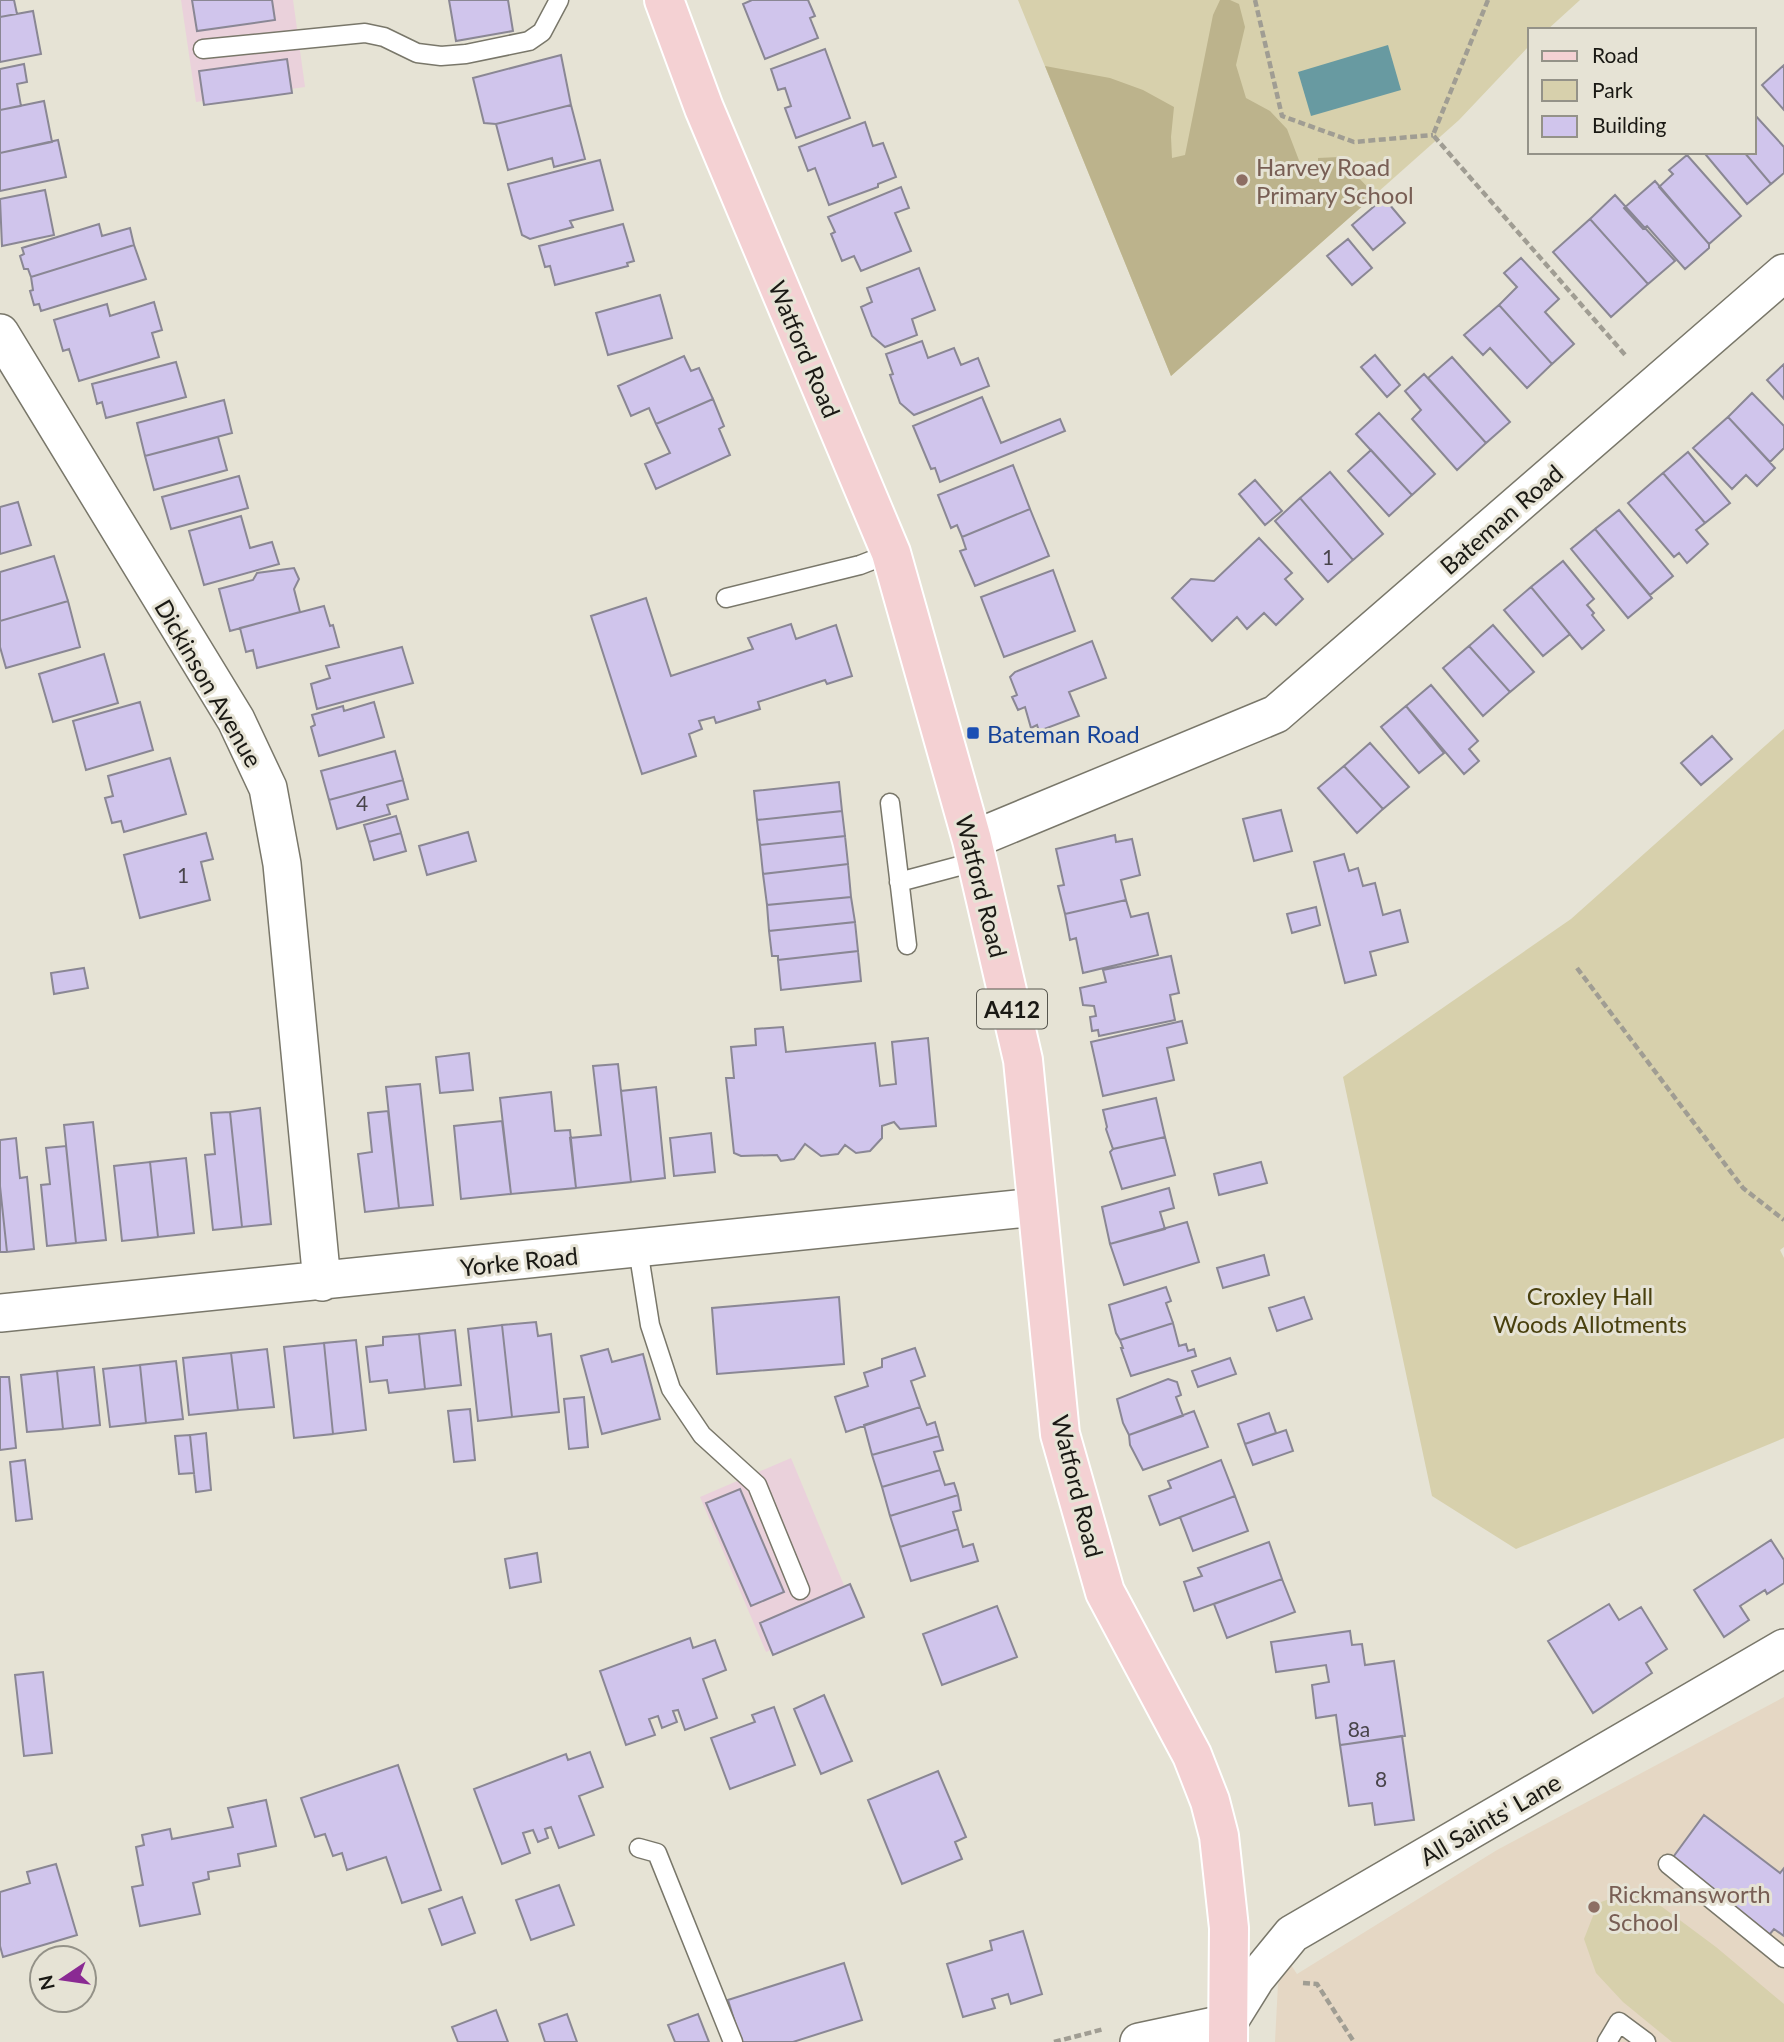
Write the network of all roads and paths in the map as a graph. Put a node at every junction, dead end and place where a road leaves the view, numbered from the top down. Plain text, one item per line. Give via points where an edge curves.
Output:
1 (559, 0) edge
2 (664, 0) edge
3 (1255, 0) edge
4 (1488, 0) edge
5 (203, 48) dead end
6 (1433, 135) junction
7 (1784, 273) edge
8 (0, 333) edge
9 (1653, 387) junction
10 (891, 553) junction
11 (726, 598) dead end
12 (890, 803) dead end
13 (975, 850) junction
14 (900, 882) junction
15 (907, 945) dead end
16 (1577, 968) dead end
17 (1037, 1207) junction
18 (1784, 1220) edge
19 (638, 1249) junction
20 (322, 1282) junction
21 (0, 1313) edge
22 (800, 1590) dead end
23 (1784, 1648) edge
24 (639, 1848) dead end
25 (1668, 1864) dead end
26 (1784, 1958) edge
27 (1256, 1978) junction
28 (1228, 2033) edge
29 (733, 2042) edge
30 (1139, 2042) edge
31 (1354, 2042) edge
32 (1607, 2042) edge
33 (1646, 2042) edge

1 - 5 lane via 542,33 529,41 466,54 441,57 417,53 365,33
2 - 10 main road, Watford Road / A412 via 704,108
3 - 6 path via 1282,116 1354,142
4 - 6 path
6 - 9 path
7 - 9 street, Bateman Road
8 - 20 street, Dickinson Avenue via 236,720 268,788 282,864
9 - 13 street, Bateman Road via 1276,715
10 - 11 lane
10 - 13 main road, Watford Road / A412
12 - 14 lane
13 - 14 lane
13 - 17 main road, Watford Road / A412 via 1023,1060
14 - 15 lane
16 - 18 path via 1743,1188
17 - 19 street, Yorke Road
17 - 28 main road, Watford Road / A412 via 1060,1434 1101,1579 1192,1755 1219,1836 1229,1928
19 - 20 street, Yorke Road
19 - 22 lane via 650,1325 671,1389 702,1436 757,1485
20 - 21 street, Yorke Road
23 - 27 street, All Saints' Lane via 1292,1934
24 - 29 lane via 657,1853
25 - 26 lane
27 - 28 street, All Saints' Lane
27 - 31 path via 1317,1984
28 - 30 street
32 - 33 lane via 1619,2022

